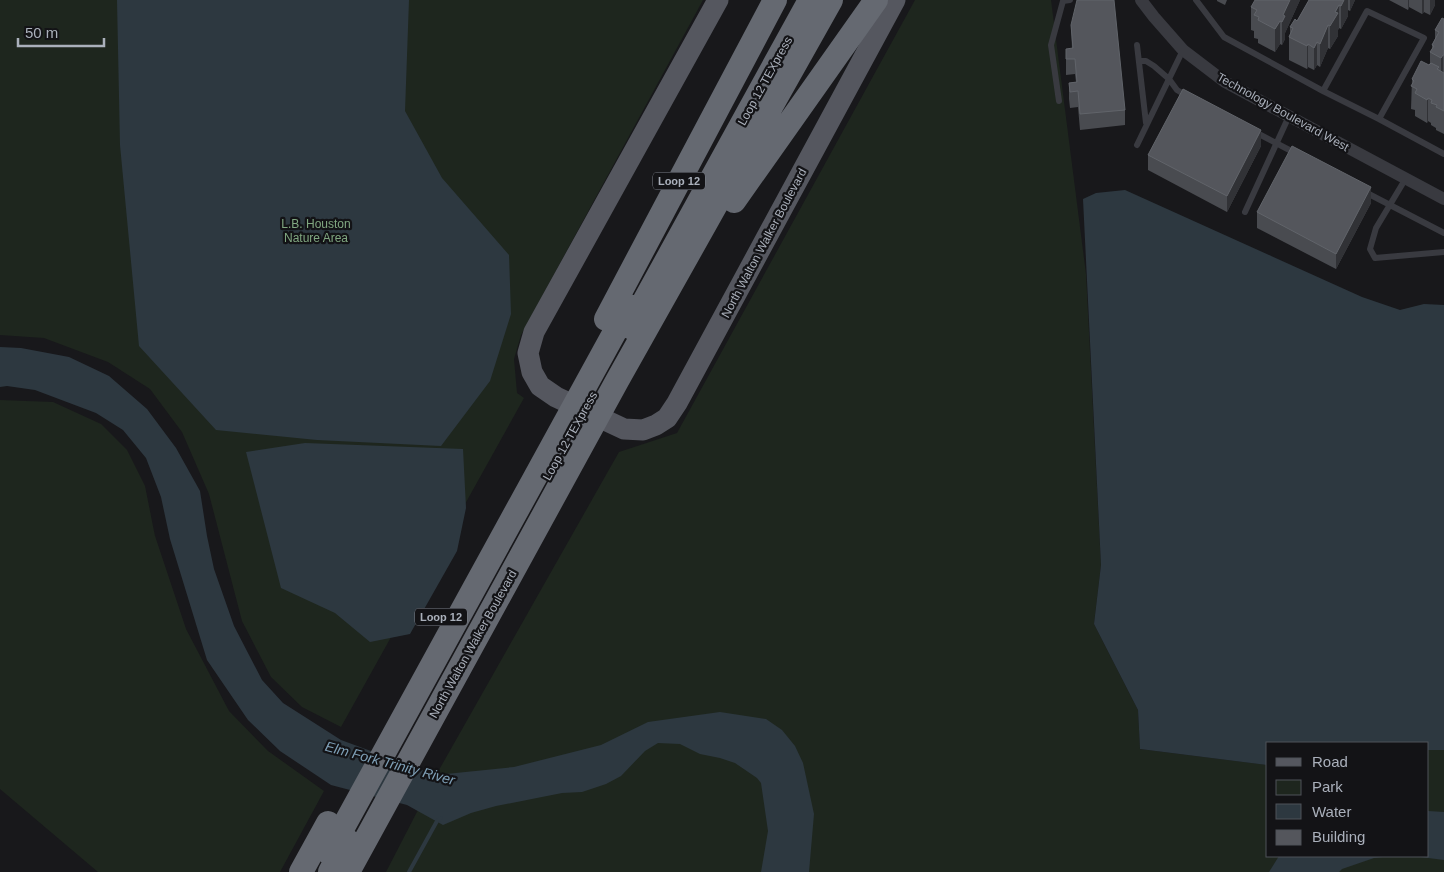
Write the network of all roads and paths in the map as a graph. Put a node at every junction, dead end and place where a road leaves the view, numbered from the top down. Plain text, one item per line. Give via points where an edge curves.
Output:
1 (718, 0) edge
2 (766, 0) edge
3 (832, 0) edge
4 (876, 0) edge
5 (895, 0) edge
6 (1070, 0) edge
7 (1142, 0) edge
8 (1196, 0) edge
9 (795, 5) edge
10 (758, 33) junction
11 (1137, 45) dead end
12 (1183, 50) junction
13 (1139, 61) junction
14 (1169, 79) junction
15 (1323, 92) junction
16 (1193, 99) edge
17 (1059, 101) dead end
18 (1289, 116) junction
19 (1379, 119) junction
20 (1146, 125) junction
21 (1252, 130) edge
22 (1277, 143) junction
23 (1137, 145) dead end
24 (1444, 154) edge
25 (1303, 157) edge
26 (1406, 178) junction
27 (1355, 186) edge
28 (1444, 199) edge
29 (1390, 206) junction
30 (1245, 212) dead end
31 (1444, 233) edge
32 (1444, 252) edge
33 (667, 294) junction
34 (600, 371) junction
35 (301, 872) edge
36 (318, 872) edge
37 (330, 872) edge
38 (348, 872) edge

1 - 5 main road, North Walton Walker Boulevard via 534,332 528,353 532,372 540,386 556,398 624,429 643,430 656,425 667,418 677,403
2 - 10 highway
3 - 33 highway, North Walton Walker Boulevard / Loop 12
4 - 33 highway
6 - 17 lane via 1064,1 1051,44
7 - 12 street, Technology Boulevard West
8 - 15 lane via 1224,36
9 - 10 highway, North Walton Walker Boulevard / Loop 12
9 - 34 highway, Loop 12 TEXpress
10 - 34 highway, North Walton Walker Boulevard / Loop 12
11 - 13 lane
12 - 14 lane
12 - 18 street, Technology Boulevard West via 1225,82
13 - 14 lane via 1146,61
13 - 20 lane
14 - 16 lane via 1176,90
14 - 20 lane
15 - 19 lane
15 - 19 lane via 1367,11 1424,38
18 - 22 lane
18 - 26 street, Technology Boulevard West
19 - 24 lane
20 - 23 lane
21 - 22 lane
22 - 25 lane
22 - 30 lane
26 - 28 street, Technology Boulevard West
26 - 29 lane
27 - 29 lane
29 - 31 lane
29 - 32 lane via 1376,228 1370,249 1375,258
33 - 34 highway, North Walton Walker Boulevard / Loop 12
34 - 35 highway, North Walton Walker Boulevard / Loop 12 via 402,686
34 - 36 highway, Loop 12 TEXpress
34 - 37 highway, Loop 12 TEXpress
34 - 38 highway, North Walton Walker Boulevard / Loop 12

